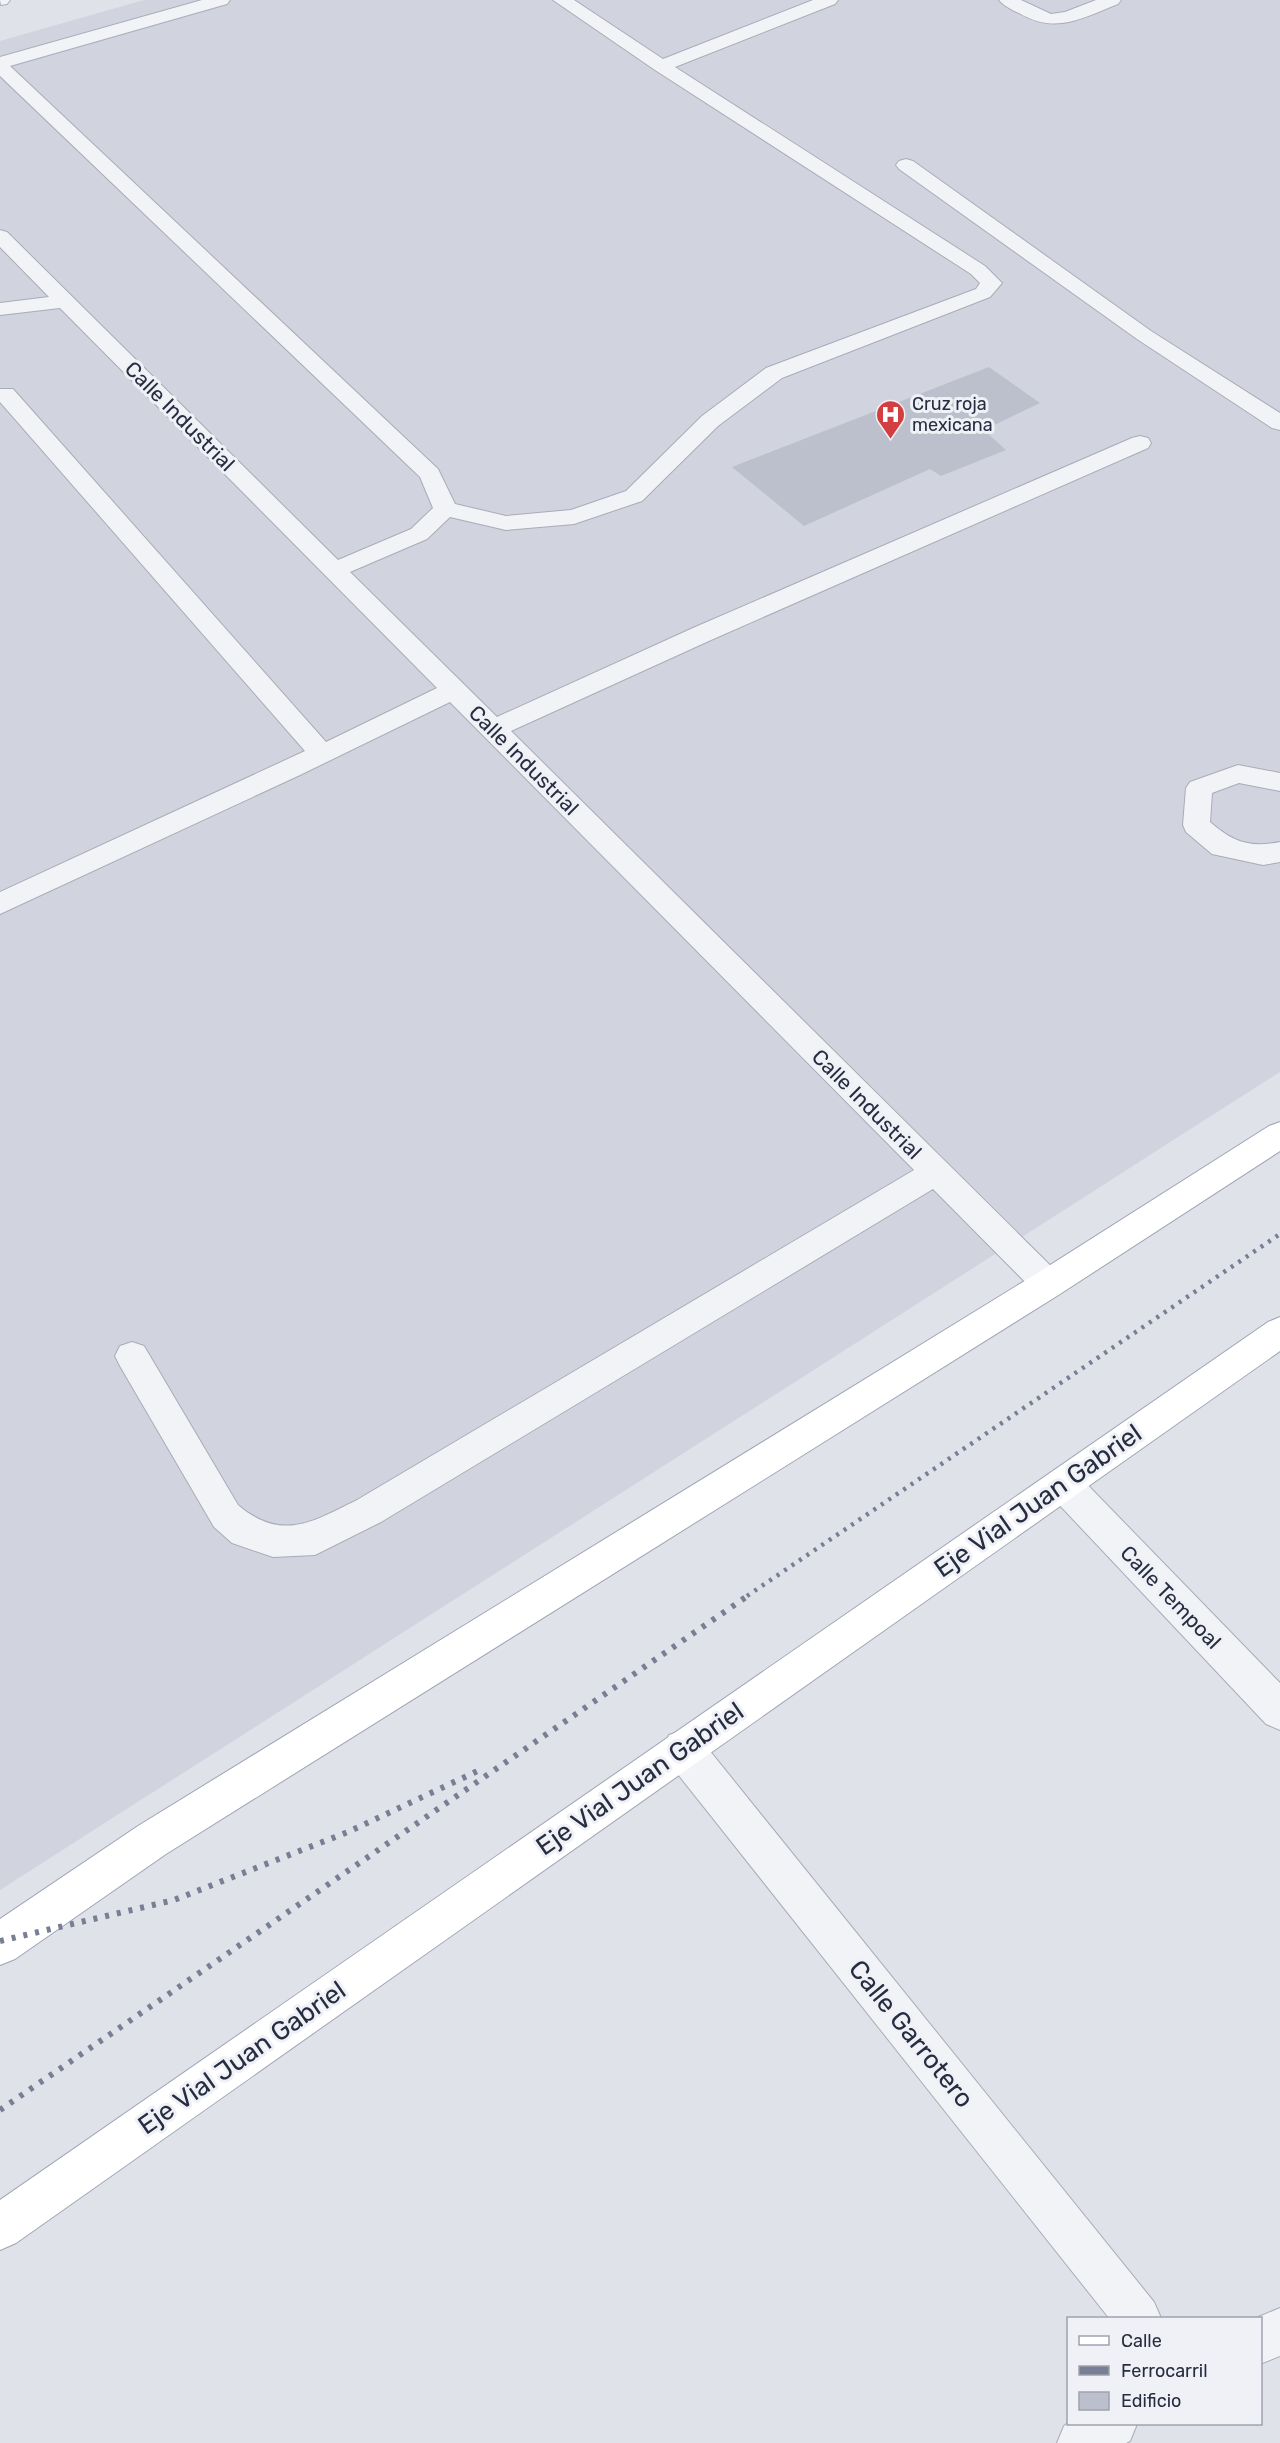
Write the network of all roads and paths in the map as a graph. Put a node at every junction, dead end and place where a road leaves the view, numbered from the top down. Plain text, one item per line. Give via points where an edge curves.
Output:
1 (220, 0) edge
2 (562, 0) edge
3 (829, 0) edge
4 (1008, 0) edge
5 (1112, 0) edge
6 (0, 65) edge
7 (661, 66) junction
8 (906, 165) dead end
9 (0, 236) edge
10 (65, 301) junction
11 (0, 309) edge
12 (5, 394) dead end
13 (1280, 423) edge
14 (1140, 443) dead end
15 (445, 509) junction
16 (334, 570) junction
17 (454, 690) junction
18 (493, 729) junction
19 (321, 753) junction
20 (1280, 782) edge
21 (1280, 852) edge
22 (0, 904) edge
23 (1280, 1135) edge
24 (936, 1172) junction
25 (1048, 1284) junction
26 (1280, 1332) edge
27 (132, 1356) dead end
28 (1063, 1484) junction
29 (1280, 1711) edge
30 (683, 1749) junction
31 (0, 1944) edge
32 (0, 2227) edge
33 (1136, 2317) edge
34 (1280, 2331) edge
35 (1262, 2340) edge
36 (1111, 2425) edge
37 (1081, 2443) edge

1 - 6 lane
2 - 7 lane
3 - 7 lane
4 - 5 lane via 1050,19
6 - 15 lane via 430,474
7 - 15 lane via 978,270 992,284 983,293 774,373 710,421 634,496 574,517 506,523
8 - 13 lane via 1144,335
9 - 10 lane, Calle Industrial
10 - 11 lane
10 - 16 lane, Calle Industrial
12 - 19 lane
14 - 18 lane
15 - 16 lane via 419,534
16 - 17 lane, Calle Industrial
17 - 18 lane, Calle Industrial
17 - 19 lane
18 - 24 lane, Calle Industrial
19 - 22 lane
20 - 21 lane via 1238,774 1199,788 1196,825 1222,847 1263,855
23 - 25 main road
24 - 25 lane, Calle Industrial
24 - 27 lane via 369,1511 315,1539 273,1542 244,1532 226,1516
25 - 31 main road via 152,1840
26 - 28 main road, Eje Vial Juan Gabriel
28 - 29 street, Calle Tempoal
28 - 30 main road, Eje Vial Juan Gabriel
30 - 32 main road, Eje Vial Juan Gabriel
30 - 33 street, Calle Garrotero
34 - 35 street
36 - 37 street

